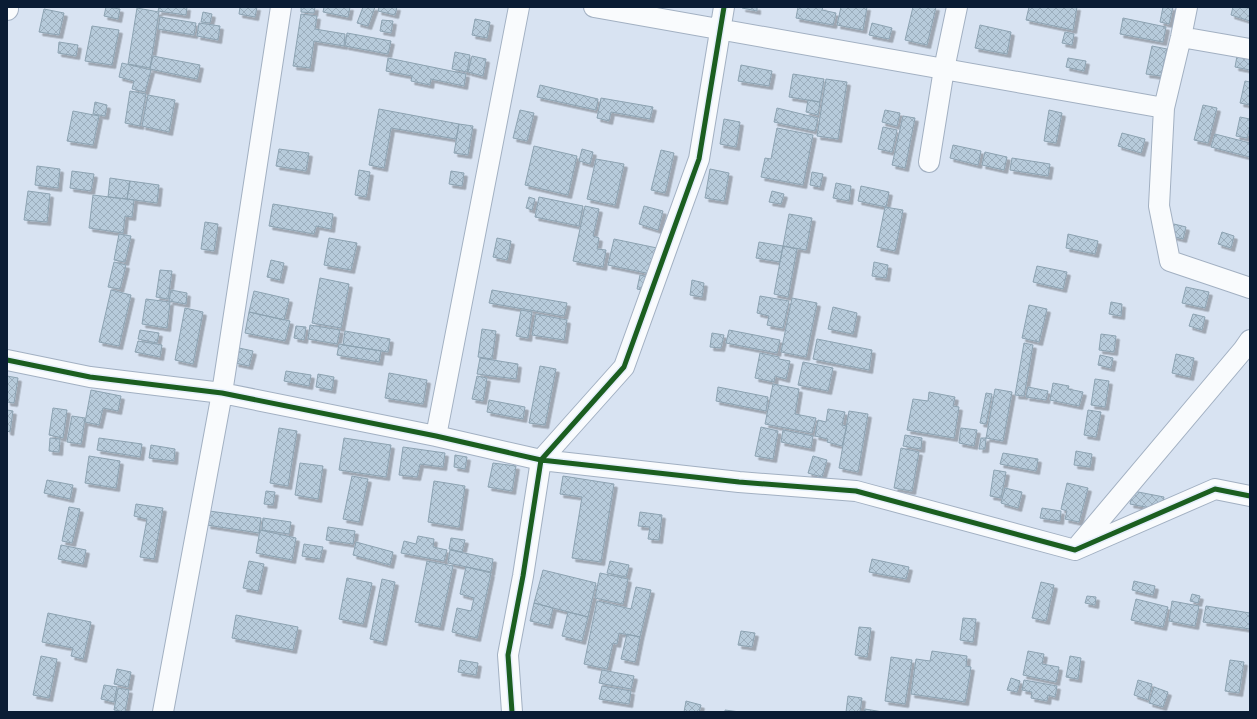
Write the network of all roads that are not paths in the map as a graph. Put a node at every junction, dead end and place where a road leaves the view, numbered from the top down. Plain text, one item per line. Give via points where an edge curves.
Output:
1 (281, 7) edge
2 (519, 7) edge
3 (594, 7) edge
4 (724, 7) edge
5 (957, 7) edge
6 (1186, 7) edge
7 (720, 30) junction
8 (1181, 37) junction
9 (1250, 49) edge
10 (944, 69) junction
11 (1164, 108) junction
12 (929, 162) dead end
13 (1250, 288) edge
14 (1250, 340) edge
15 (7, 360) edge
16 (222, 393) junction
17 (436, 436) junction
18 (541, 460) junction
19 (1250, 496) edge
20 (1075, 550) junction
21 (163, 712) edge
22 (512, 712) edge

1 - 16 street
2 - 17 street
3 - 7 street
4 - 7 street
5 - 10 street
6 - 8 street
7 - 10 street
7 - 18 street via 699,159 624,367
8 - 9 street
8 - 11 street
10 - 11 street
10 - 12 street
11 - 13 street via 1159,206 1170,261
14 - 20 street
15 - 16 street via 90,377
16 - 17 street
16 - 21 street
17 - 18 street
18 - 20 street via 739,482 856,491
18 - 22 street via 508,655
19 - 20 street via 1215,489

